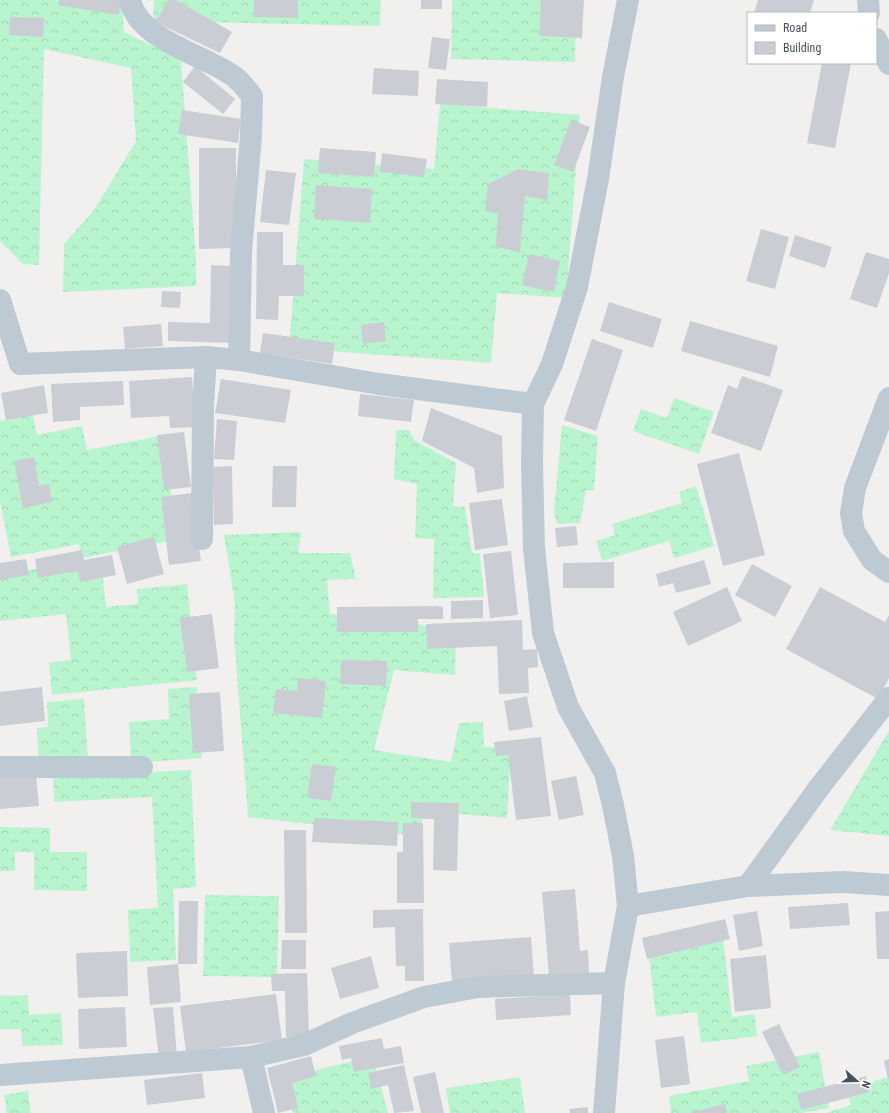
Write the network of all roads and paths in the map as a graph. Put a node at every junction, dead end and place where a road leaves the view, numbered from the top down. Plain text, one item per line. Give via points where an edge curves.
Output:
1 (130, 0) edge
2 (628, 0) edge
3 (868, 0) edge
4 (869, 12) edge
5 (877, 41) edge
6 (889, 64) edge
7 (0, 300) edge
8 (206, 357) junction
9 (239, 360) junction
10 (889, 398) edge
11 (533, 404) junction
12 (202, 539) dead end
13 (889, 572) edge
14 (889, 698) edge
15 (0, 767) edge
16 (142, 767) dead end
17 (889, 885) edge
18 (748, 886) junction
19 (628, 906) junction
20 (614, 983) junction
21 (252, 1057) junction
22 (0, 1075) edge
23 (264, 1113) edge
24 (604, 1113) edge

1 - 9 lane via 134,13 147,28 180,49 236,78 252,96 241,253
2 - 11 lane via 577,287 552,364
3 - 4 lane
5 - 6 lane
7 - 8 lane via 20,364
8 - 9 lane
8 - 12 lane
9 - 11 lane via 379,384
10 - 13 lane via 855,488 851,513 854,531 872,560
11 - 19 lane via 534,548 543,633 568,706 605,773 623,856
14 - 18 lane via 818,789
15 - 16 lane
17 - 18 lane via 842,882
18 - 19 lane
19 - 20 lane
20 - 21 lane via 478,987 424,997 352,1023 304,1045
20 - 24 lane
21 - 22 lane
21 - 23 lane

